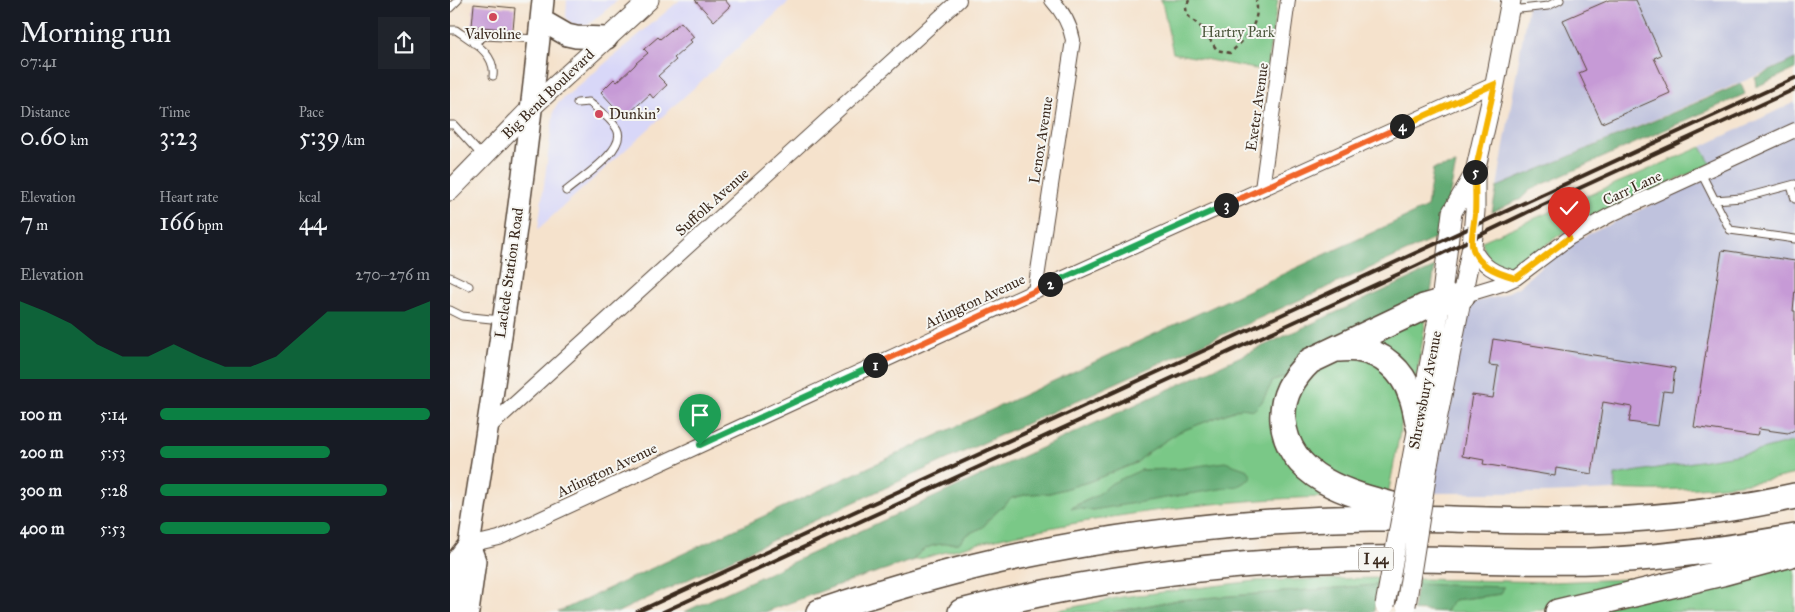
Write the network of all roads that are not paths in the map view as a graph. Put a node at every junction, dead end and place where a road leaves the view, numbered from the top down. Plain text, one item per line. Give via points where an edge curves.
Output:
1 (458, 0) edge
2 (959, 0) edge
3 (1052, 0) edge
4 (1288, 0) edge
5 (1560, 0) edge
6 (646, 1) edge
7 (1510, 5) edge
8 (450, 8) edge
9 (541, 20) edge
10 (450, 30) edge
11 (607, 38) junction
12 (473, 43) junction
13 (492, 76) dead end
14 (1495, 84) junction
15 (577, 103) dead end
16 (532, 107) junction
17 (452, 125) edge
18 (1795, 130) edge
19 (484, 157) junction
20 (1475, 172) junction
21 (1700, 173) junction
22 (1793, 185) edge
23 (1262, 189) junction
24 (450, 191) edge
25 (566, 191) dead end
26 (1795, 199) edge
27 (1714, 200) junction
28 (1795, 239) edge
29 (1472, 246) junction
30 (450, 277) edge
31 (1516, 278) junction
32 (468, 286) dead end
33 (1035, 291) junction
34 (1452, 299) junction
35 (450, 310) edge
36 (502, 321) junction
37 (1334, 349) junction
38 (1419, 426) junction
39 (487, 429) junction
40 (1420, 464) junction
41 (1795, 496) edge
42 (1441, 519) junction
43 (1795, 537) edge
44 (469, 545) junction
45 (1795, 553) edge
46 (1385, 608) edge
47 (1406, 609) edge
48 (450, 610) edge
49 (468, 612) edge
50 (819, 612) edge
51 (961, 612) edge
52 (1558, 612) edge

1 - 8 lane
2 - 39 street, Suffolk Avenue
3 - 33 street, Lenox Avenue via 1071,27 1073,40
4 - 23 street, Exeter Avenue
5 - 7 lane via 1548,6
6 - 11 main road, Big Bend Boulevard
7 - 14 main road, Shrewsbury Avenue
9 - 11 main road via 567,35
9 - 12 lane via 485,36
9 - 16 main road, Laclede Station Road
10 - 12 lane via 456,30
11 - 16 main road, Big Bend Boulevard
12 - 13 lane via 490,57 494,69
14 - 20 main road, Shrewsbury Avenue
14 - 23 street, Arlington Avenue
15 - 25 lane via 589,102 609,118 619,138 605,158
16 - 19 main road, Big Bend Boulevard
16 - 36 main road, Laclede Station Road
17 - 19 lane
18 - 21 street, Carr Lane
19 - 24 main road, Big Bend Boulevard
20 - 29 main road, Shrewsbury Avenue
20 - 34 main road, Shrewsbury Avenue via 1452,212
21 - 27 lane
21 - 31 street, Carr Lane via 1569,238
22 - 26 lane
22 - 27 lane via 1742,198
23 - 33 street, Arlington Avenue
27 - 28 lane via 1730,230
29 - 31 street via 1478,258 1491,270
29 - 34 main road, Shrewsbury Avenue
30 - 32 lane
31 - 34 street, Carr Lane
33 - 44 street, Arlington Avenue via 499,538
34 - 37 highway via 1424,307
34 - 38 main road, Shrewsbury Avenue
34 - 40 main road, Shrewsbury Avenue
35 - 36 lane via 462,316
36 - 39 main road, Laclede Station Road
37 - 38 highway via 1356,348 1374,353 1391,364 1404,378
37 - 42 highway via 1310,361 1298,372 1287,391 1283,410 1284,433 1294,454 1330,485
38 - 40 main road, Shrewsbury Avenue
39 - 44 main road, Laclede Station Road
40 - 46 main road, Shrewsbury Avenue, bridge
40 - 47 main road, Shrewsbury Avenue, bridge
41 - 42 highway via 1691,514 1622,520
42 - 50 highway via 1300,520 1089,543 951,572
43 - 51 highway, I 44 via 1670,556 1590,561 1355,559 1213,567 1071,587
44 - 48 main road, Laclede Station Road via 458,559
44 - 49 main road, Laclede Station Road via 475,561
45 - 52 highway

